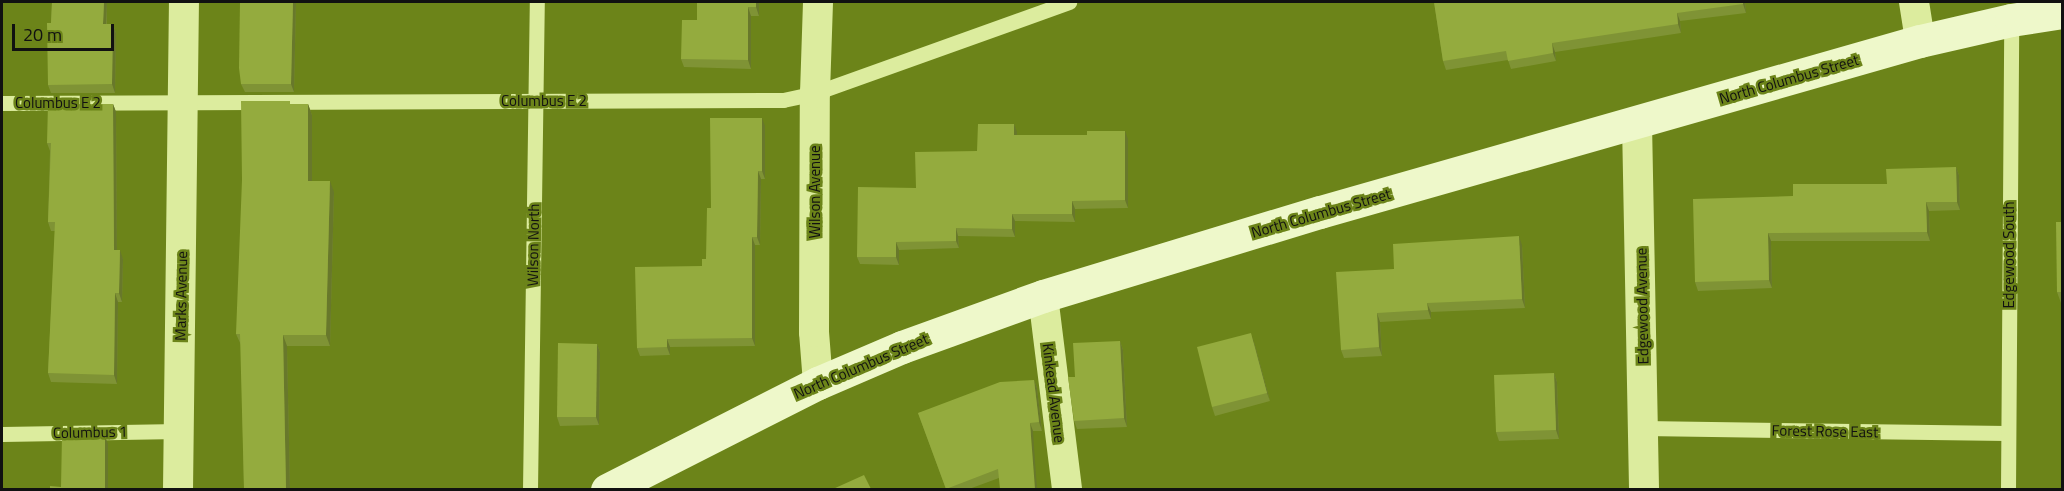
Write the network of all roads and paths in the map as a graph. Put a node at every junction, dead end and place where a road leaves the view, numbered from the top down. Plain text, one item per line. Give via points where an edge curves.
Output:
1 (184, 2) edge
2 (537, 2) edge
3 (818, 2) edge
4 (1069, 2) edge
5 (1914, 2) edge
6 (2062, 12) edge
7 (2011, 20) junction
8 (1920, 41) junction
9 (815, 93) junction
10 (535, 101) junction
11 (2, 103) edge
12 (183, 103) junction
13 (1637, 123) junction
14 (1044, 296) junction
15 (818, 383) junction
16 (1644, 428) junction
17 (179, 431) junction
18 (2007, 433) junction
19 (2, 434) edge
20 (178, 489) edge
21 (530, 489) edge
22 (607, 489) edge
23 (1067, 489) edge
24 (1644, 489) edge
25 (2008, 489) edge

1 - 12 street, Marks Avenue
2 - 10 lane, Wilson North
3 - 9 street, Wilson Avenue
4 - 9 lane, Columbus E 2
5 - 8 street
6 - 7 main road, North Columbus Street
7 - 8 main road, North Columbus Street
7 - 18 lane, Edgewood South
8 - 13 main road, North Columbus Street
9 - 10 lane, Columbus E 2 via 783,100
9 - 15 street, Wilson Avenue via 814,332
10 - 12 lane, Columbus E 2
10 - 21 lane, Wilson North
11 - 12 lane, Columbus E 2
12 - 17 street, Marks Avenue
13 - 14 main road, North Columbus Street via 1320,212
13 - 16 street, Edgewood Avenue
14 - 15 main road, North Columbus Street via 902,347
14 - 23 street, Kinkead Avenue
15 - 22 main road, North Columbus Street
16 - 18 lane, Forest Rose East
16 - 24 street, Edgewood Avenue
17 - 19 lane, Columbus 1
17 - 20 street, Marks Avenue
18 - 25 lane, Edgewood South

